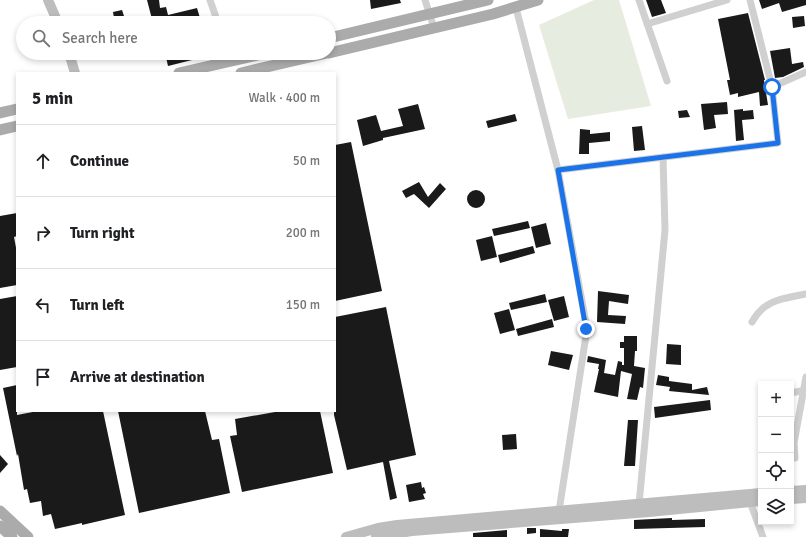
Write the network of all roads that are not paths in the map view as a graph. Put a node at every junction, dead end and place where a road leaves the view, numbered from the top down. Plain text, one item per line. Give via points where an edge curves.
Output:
1 (48, 0) edge
2 (210, 0) edge
3 (425, 0) edge
4 (488, 0) edge
5 (538, 0) edge
6 (639, 0) edge
7 (727, 0) edge
8 (750, 0) edge
9 (516, 8) junction
10 (430, 14) junction
11 (55, 16) edge
12 (216, 16) edge
13 (647, 24) junction
14 (434, 28) junction
15 (336, 36) edge
16 (336, 51) edge
17 (71, 60) edge
18 (222, 60) edge
19 (291, 60) edge
20 (75, 72) edge
21 (182, 72) edge
22 (246, 72) edge
23 (806, 72) edge
24 (667, 81) dead end
25 (772, 87) junction
26 (16, 109) edge
27 (0, 113) edge
28 (16, 126) edge
29 (0, 130) edge
30 (663, 157) junction
31 (558, 170) junction
32 (806, 294) edge
33 (752, 322) dead end
34 (806, 377) edge
35 (805, 390) edge
36 (794, 392) edge
37 (795, 458) dead end
38 (806, 490) edge
39 (794, 491) edge
40 (758, 493) edge
41 (806, 498) edge
42 (794, 499) edge
43 (758, 501) edge
44 (750, 502) junction
45 (639, 504) junction
46 (0, 511) edge
47 (558, 511) junction
48 (0, 526) edge
49 (12, 537) edge
50 (28, 537) edge
51 (346, 537) edge
52 (376, 537) edge
53 (763, 537) edge

1 - 11 main road
2 - 12 street
3 - 10 street
4 - 10 main road
5 - 9 main road
6 - 13 street
7 - 13 street
8 - 25 street
9 - 14 main road
9 - 31 street
10 - 14 street
10 - 15 main road
13 - 24 street
14 - 16 main road
17 - 20 main road
18 - 21 main road
19 - 22 main road
23 - 25 street
25 - 30 street via 778,143
26 - 27 main road
28 - 29 main road
30 - 31 street
30 - 45 street via 665,230
31 - 47 street via 586,329
32 - 33 street via 774,301 758,312
34 - 35 street
35 - 36 street
35 - 37 street via 794,443
38 - 39 main road
40 - 45 main road
41 - 42 main road
43 - 44 main road
44 - 52 main road via 412,531
44 - 53 street
45 - 47 main road
46 - 50 main road
47 - 51 main road via 398,525
48 - 49 main road

